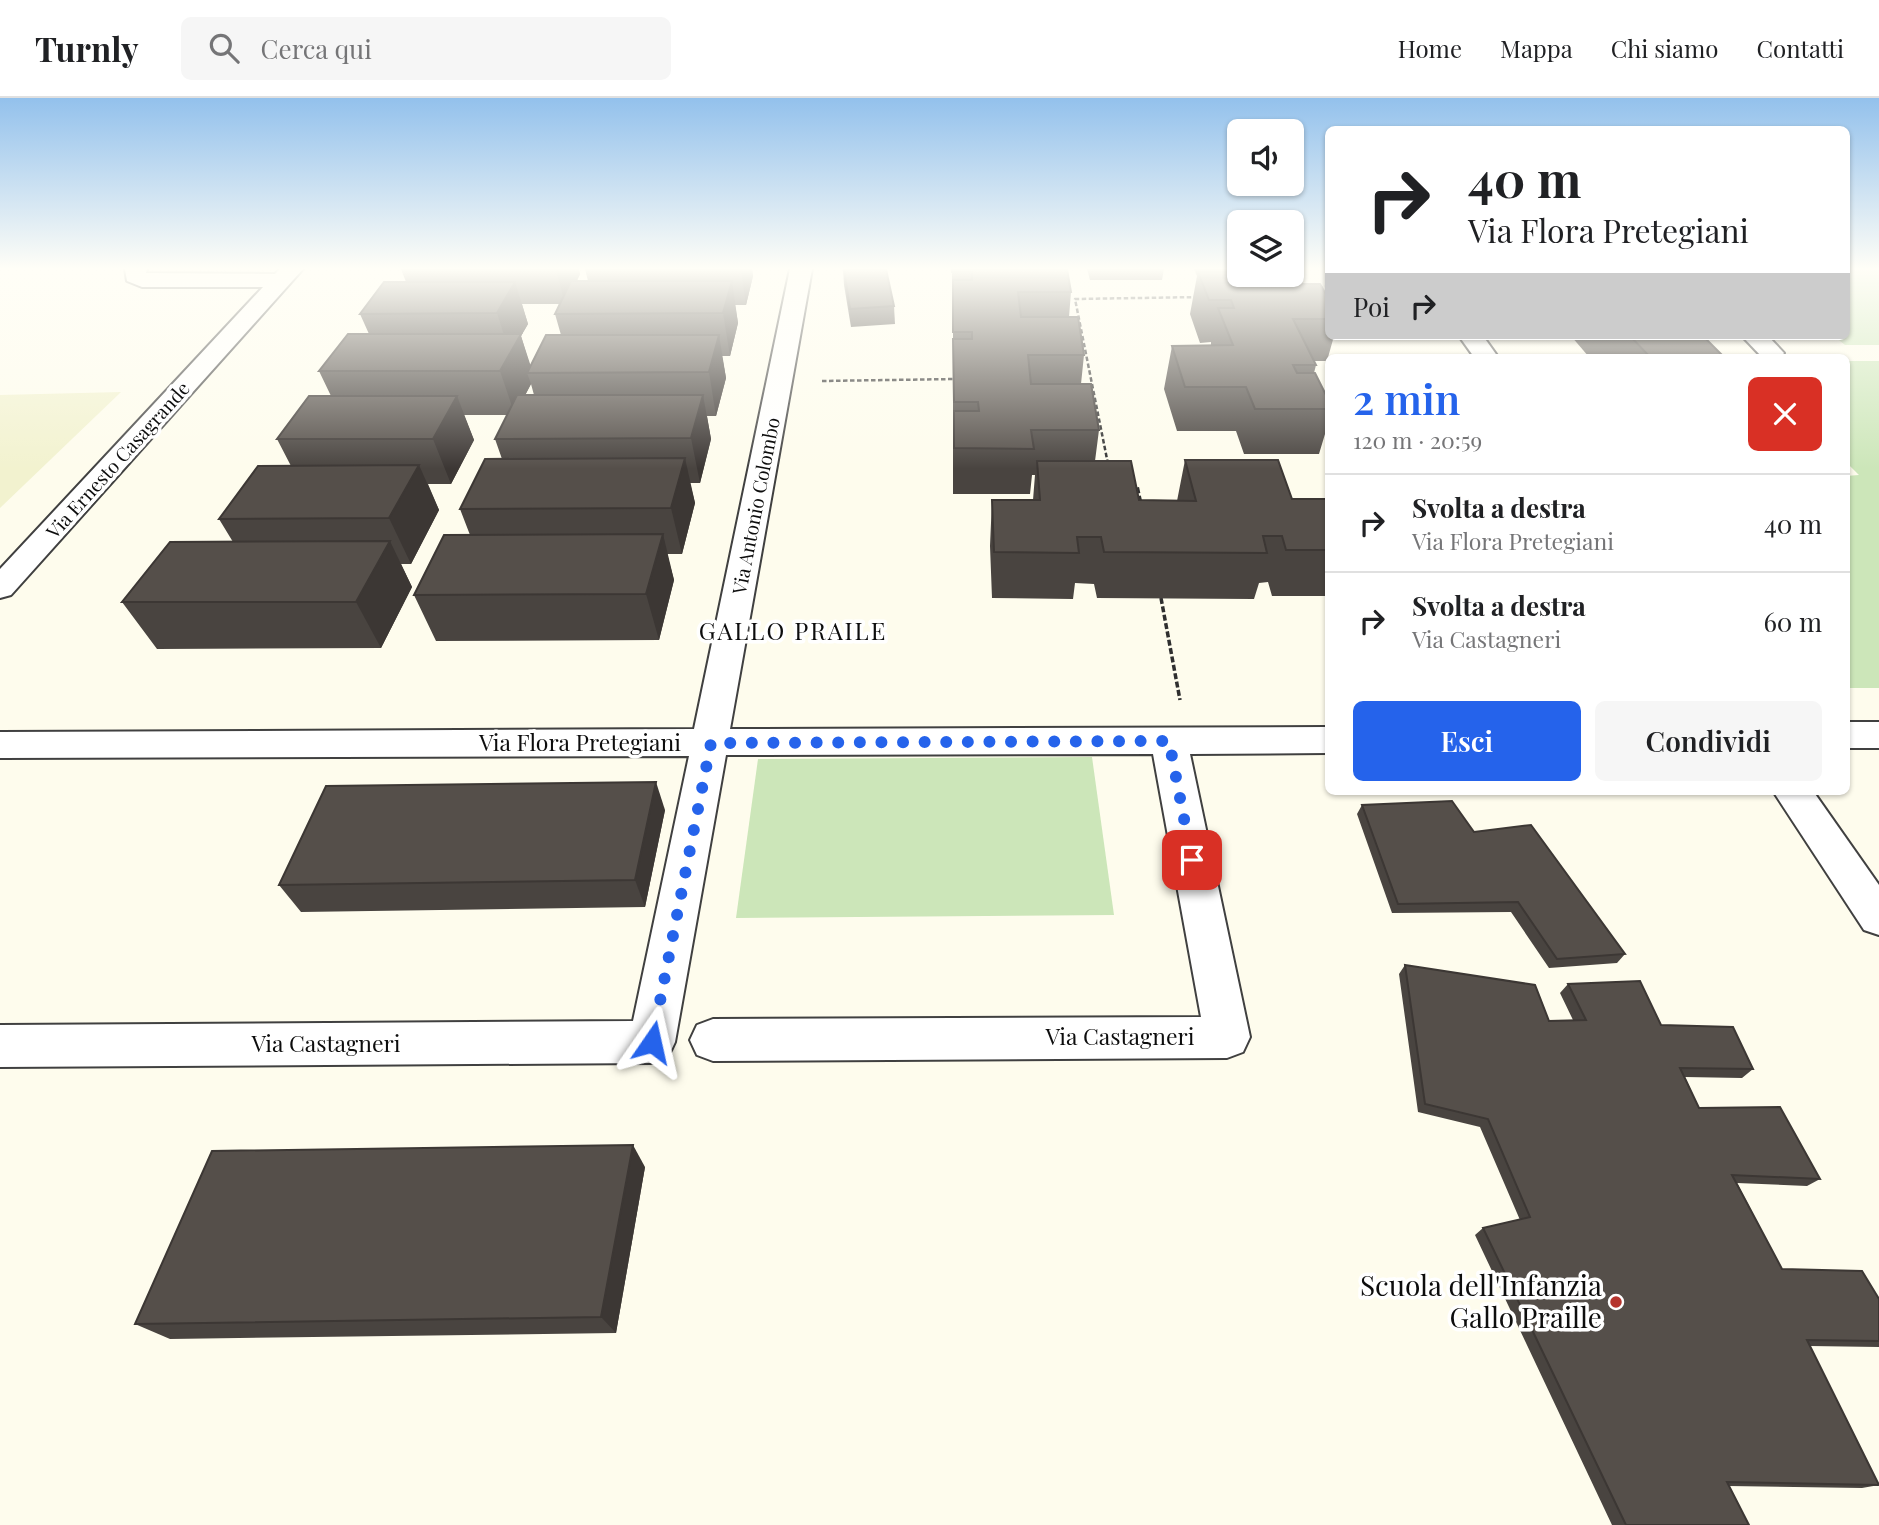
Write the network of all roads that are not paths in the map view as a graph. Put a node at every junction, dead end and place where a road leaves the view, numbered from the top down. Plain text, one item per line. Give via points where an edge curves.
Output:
1 (231, 336) edge
2 (788, 336) edge
3 (1758, 340) edge
4 (1772, 353) dead end
5 (0, 588) edge
6 (1175, 722) junction
7 (1850, 735) edge
8 (1879, 735) edge
9 (1325, 740) edge
10 (711, 743) junction
11 (0, 745) edge
12 (1794, 795) edge
13 (1879, 918) edge
14 (713, 1040) dead end
15 (652, 1042) joint
16 (0, 1046) edge

1 - 5 street, Via Ernesto Casagrande
2 - 10 street, Via Antonio Colombo
3 - 4 street
6 - 9 street, Via Flora Pretegiani
6 - 10 street, Via Flora Pretegiani
6 - 14 street, Via Castagneri via 1227,1037
7 - 8 street
10 - 11 street, Via Flora Pretegiani
10 - 15 street, Via Antonio Colombo
12 - 13 street
15 - 16 street, Via Castagneri

